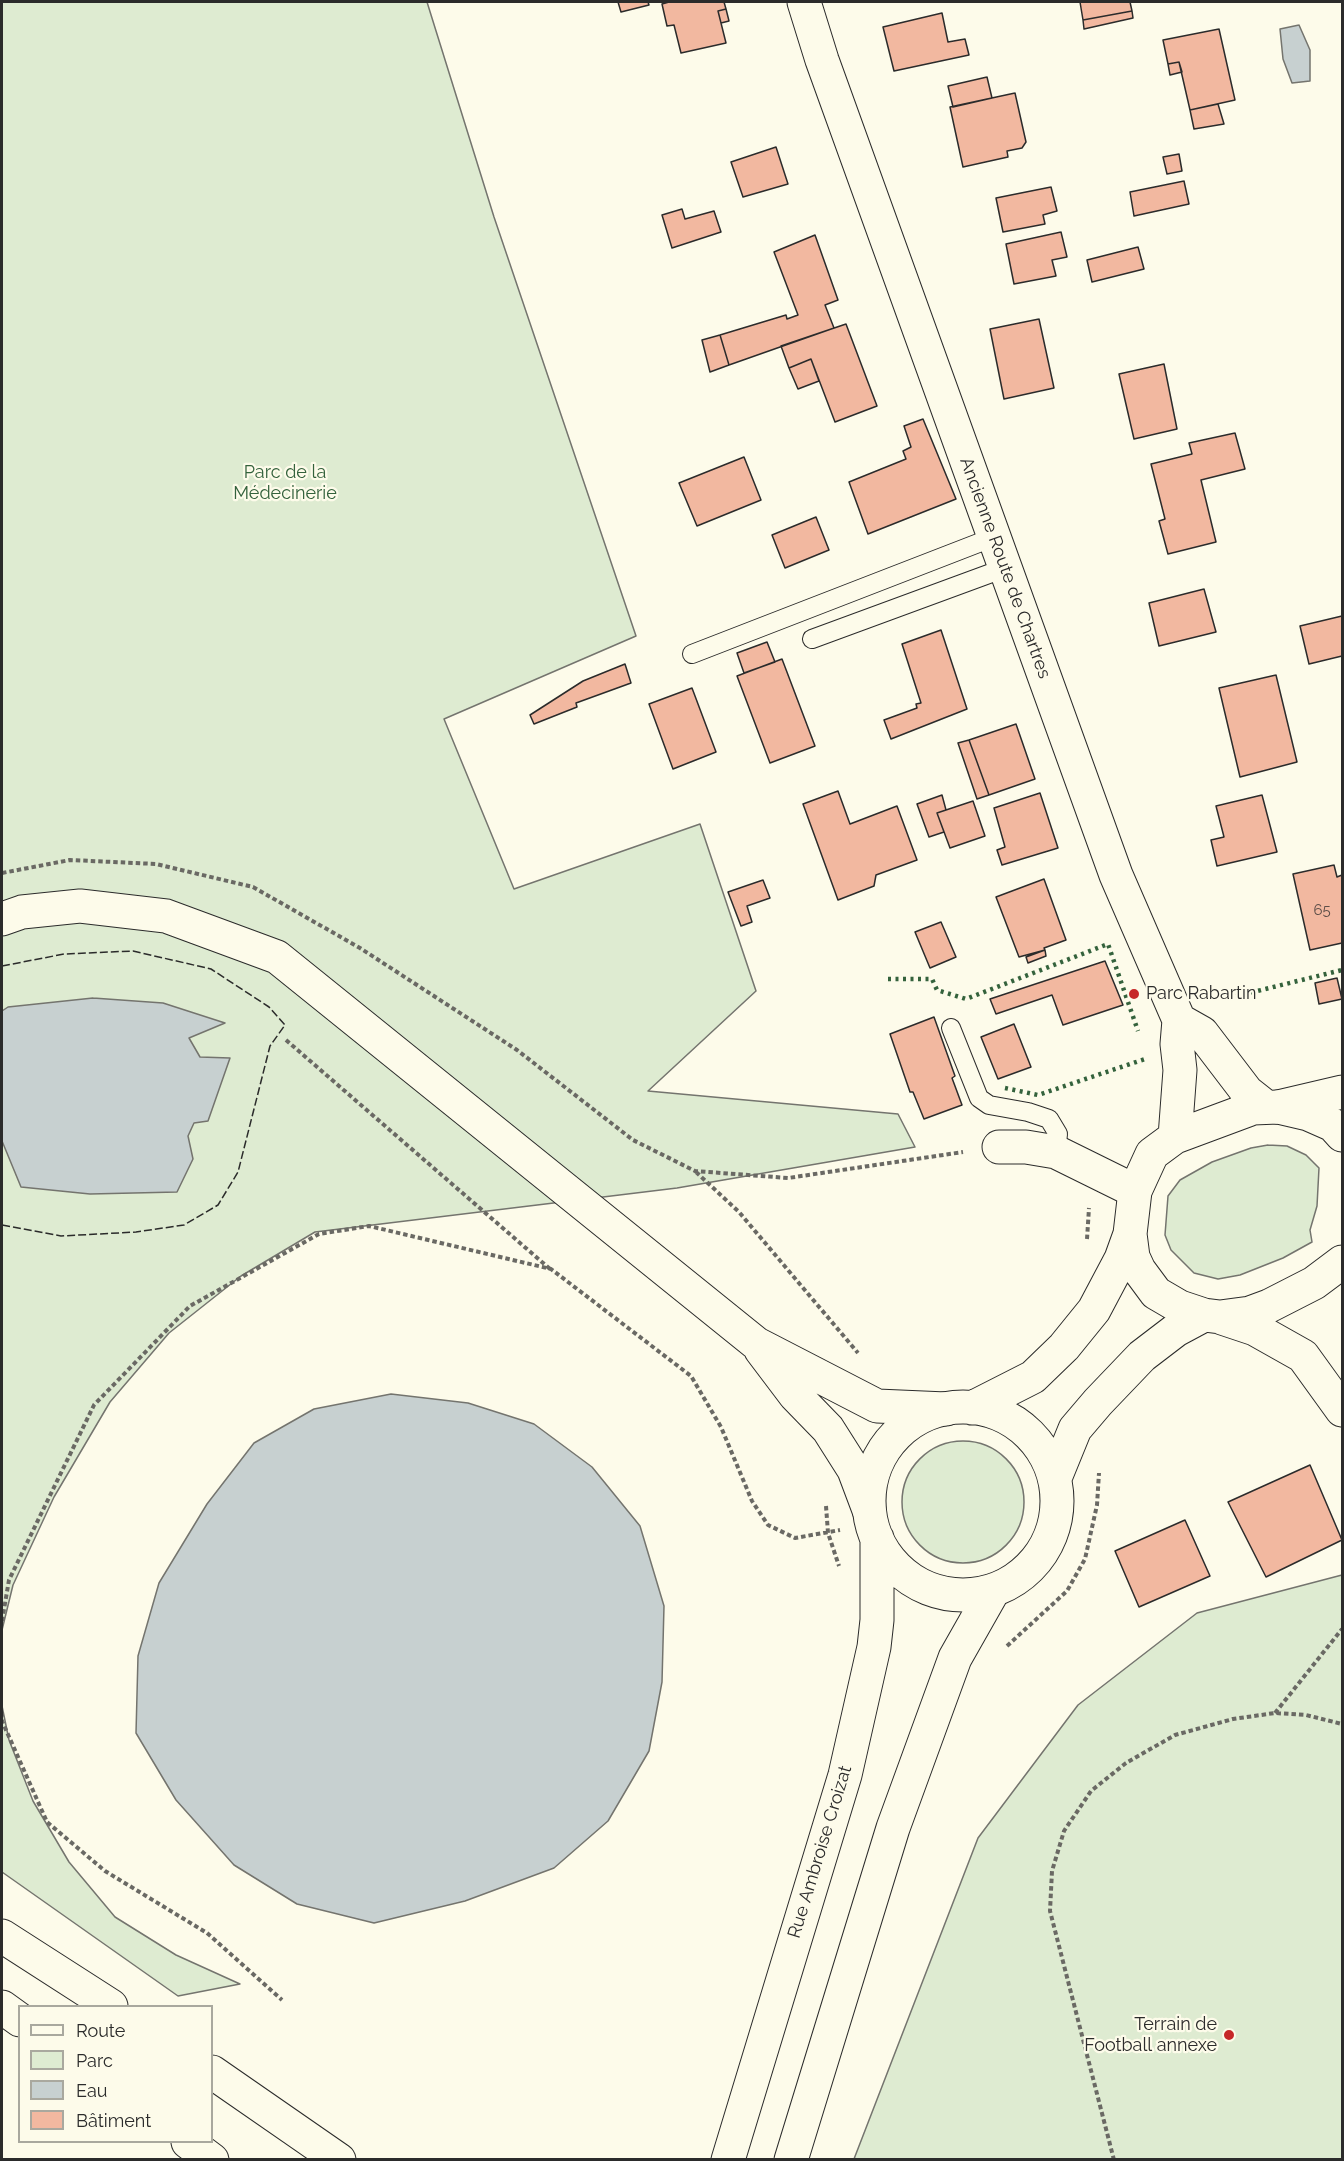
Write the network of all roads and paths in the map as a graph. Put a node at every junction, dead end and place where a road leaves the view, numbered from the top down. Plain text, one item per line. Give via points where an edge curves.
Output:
1 (804, 2) edge
2 (994, 537) junction
3 (1005, 568) junction
4 (813, 639) dead end
5 (692, 654) dead end
6 (2, 873) edge
7 (2, 919) edge
8 (1179, 1020) junction
9 (951, 1028) dead end
10 (286, 1040) dead end
11 (1342, 1092) edge
12 (1272, 1107) junction
13 (1342, 1135) edge
14 (1175, 1137) junction
15 (999, 1147) joint
16 (1056, 1152) junction
17 (695, 1171) junction
18 (1135, 1191) junction
19 (1089, 1203) dead end
20 (1130, 1234) junction
21 (1087, 1243) dead end
22 (1342, 1262) edge
23 (551, 1269) junction
24 (1212, 1316) junction
25 (757, 1344) junction
26 (864, 1362) dead end
27 (959, 1409) junction
28 (1342, 1410) edge
29 (1099, 1471) dead end
30 (1055, 1478) junction
31 (873, 1524) junction
32 (993, 1591) junction
33 (2, 1621) edge
34 (1342, 1629) edge
35 (1001, 1652) dead end
36 (2, 1712) edge
37 (1275, 1713) junction
38 (1342, 1724) edge
39 (2, 1936) edge
40 (282, 2000) dead end
41 (108, 2005) edge
42 (2, 2007) edge
43 (18, 2019) edge
44 (2, 2025) edge
45 (18, 2031) edge
46 (213, 2073) edge
47 (189, 2143) edge
48 (212, 2160) edge
49 (339, 2160) edge
50 (728, 2160) edge
51 (791, 2160) edge
52 (1114, 2160) edge

1 - 2 main road, Ancienne Route de Chartres
2 - 3 main road, Ancienne Route de Chartres
2 - 5 lane
3 - 4 lane
3 - 8 main road, Ancienne Route de Chartres via 1116,876
6 - 17 path via 70,860 156,864 253,887 360,948 517,1050 633,1140
7 - 25 main road via 22,912 80,906 166,915 277,957
8 - 12 main road via 1202,1033 1247,1092
8 - 14 main road, Ancienne Route de Chartres
9 - 16 lane via 979,1098 989,1105 1049,1119 1058,1134
10 - 23 path
11 - 12 main road
12 - 13 main road via 1308,1114 1333,1125
12 - 14 main road via 1253,1108
14 - 18 main road via 1152,1154
15 - 16 main road
15 - 17 path via 788,1178
16 - 18 main road
17 - 26 path via 739,1212
18 - 20 main road
19 - 21 path
20 - 24 main road via 1133,1257 1156,1293 1180,1307
20 - 27 main road via 1094,1310 1064,1347 1033,1377
22 - 24 main road via 1314,1283 1269,1306 1250,1313
23 - 31 path via 691,1376 721,1427 752,1501 768,1525 795,1538
23 - 33 path via 369,1226 320,1234 190,1306 94,1405 9,1580
24 - 28 main road via 1255,1329 1303,1356
24 - 30 main road via 1176,1330 1142,1356 1075,1429
25 - 27 main road via 877,1406
25 - 31 main road via 795,1395 828,1429 854,1470
27 - 30 main road via 1000,1415 1025,1431 1044,1452
27 - 31 main road via 923,1415 886,1443 874,1468
29 - 35 path via 1097,1505 1085,1559 1067,1591
30 - 32 main road via 1058,1507 1052,1534 1018,1578
31 - 32 main road via 891,1562 913,1581 938,1592 966,1596
31 - 50 main road, Rue Ambroise Croizat via 877,1620 874,1647 845,1775
32 - 51 main road via 955,1658 893,1828
34 - 37 path
36 - 40 path via 2,1721 47,1822 105,1871 207,1933
37 - 38 path via 1306,1714
37 - 52 path via 1233,1719 1175,1735 1126,1763 1091,1791 1064,1831 1052,1871 1050,1911
39 - 41 main road
42 - 43 main road
44 - 45 main road
46 - 49 main road
47 - 48 main road

